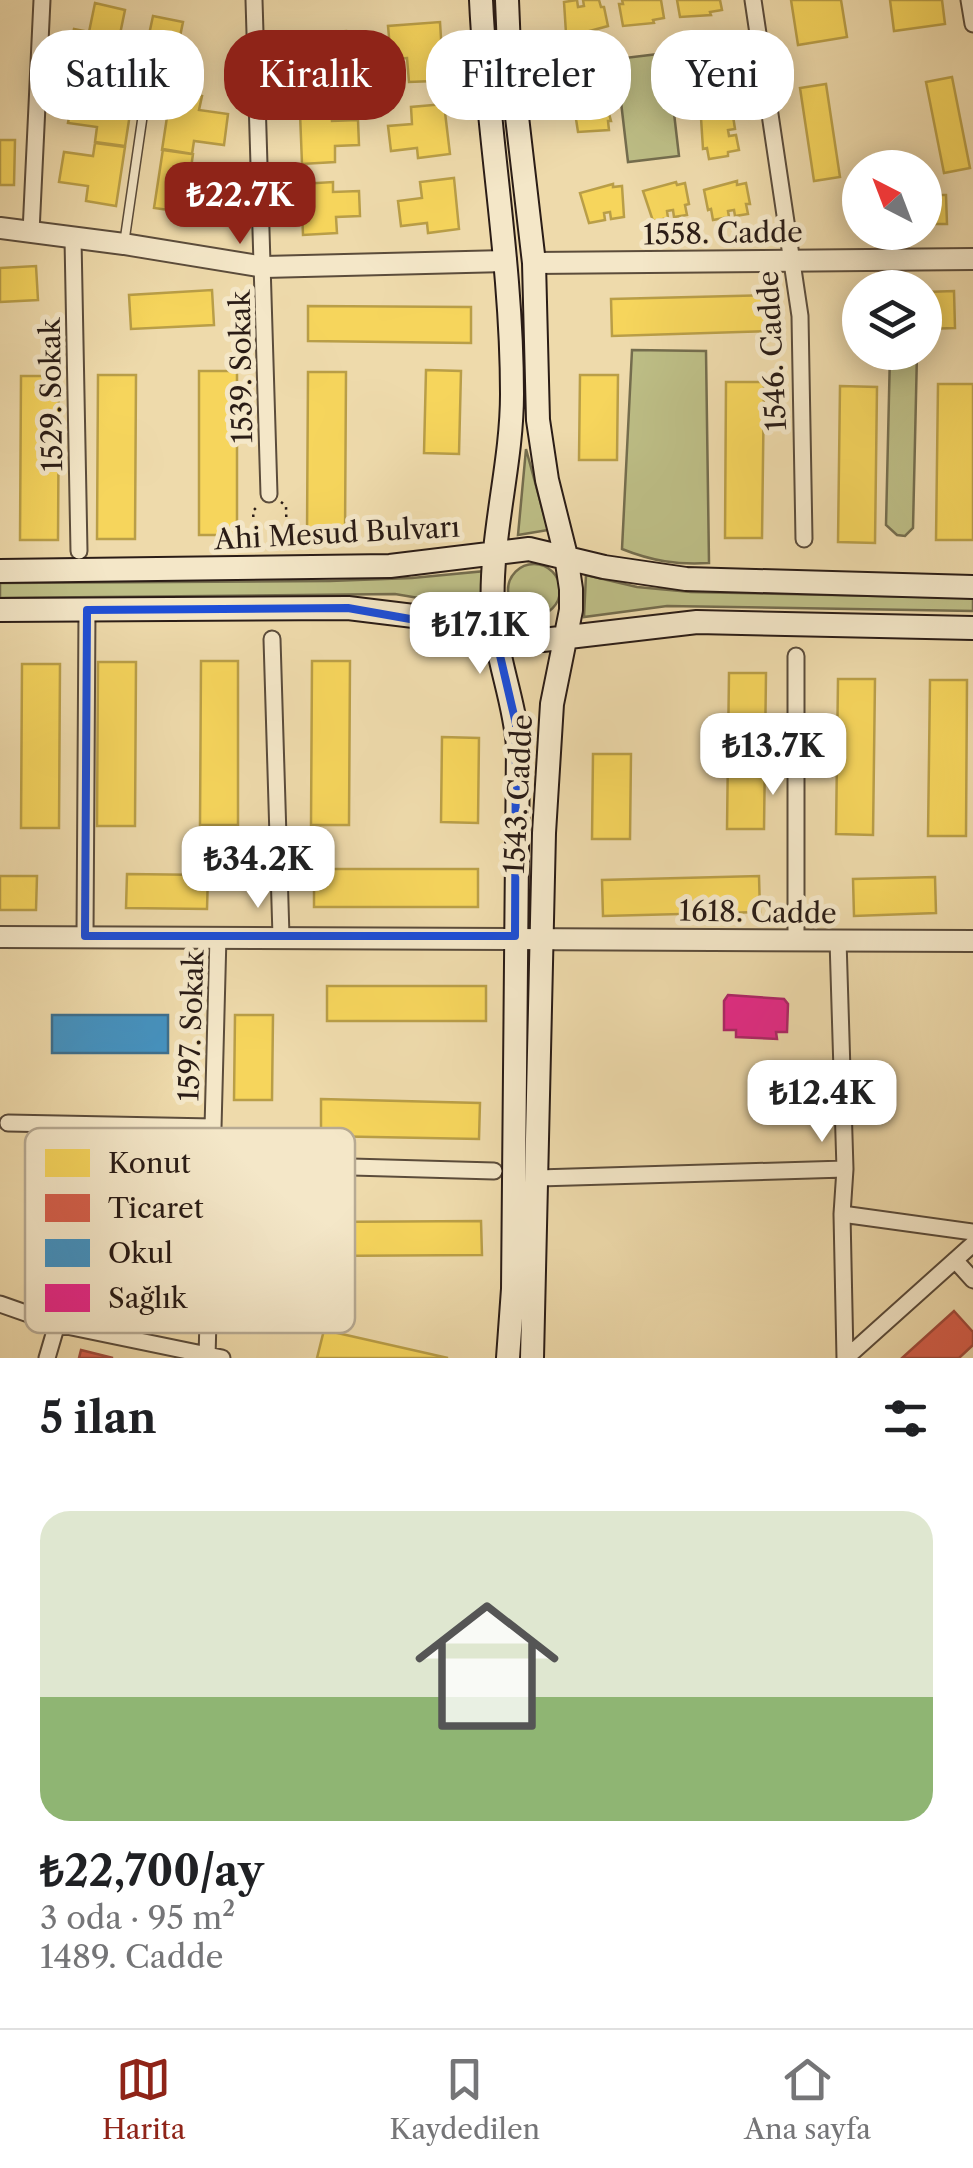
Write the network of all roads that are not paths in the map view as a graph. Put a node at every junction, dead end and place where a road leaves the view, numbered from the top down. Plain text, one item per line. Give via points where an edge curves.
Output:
1 (42, 0) edge
2 (254, 0) edge
3 (482, 0) edge
4 (507, 0) edge
5 (753, 0) edge
6 (969, 0) edge
7 (973, 24) edge
8 (142, 120) edge
9 (0, 228) edge
10 (31, 232) junction
11 (73, 239) junction
12 (124, 244) junction
13 (792, 259) junction
14 (973, 259) edge
15 (506, 261) junction
16 (534, 263) junction
17 (264, 267) junction
18 (269, 494) road end
19 (804, 540) dead end
20 (80, 551) dead end
21 (495, 554) junction
22 (566, 556) junction
23 (0, 571) edge
24 (973, 588) edge
25 (0, 610) edge
26 (87, 610) junction
27 (973, 628) edge
28 (495, 634) junction
29 (566, 637) junction
30 (272, 639) dead end
31 (796, 656) dead end
32 (0, 936) edge
33 (85, 936) junction
34 (218, 936) junction
35 (281, 936) junction
36 (515, 936) junction
37 (542, 937) junction
38 (796, 940) junction
39 (838, 940) junction
40 (973, 940) edge
41 (8, 1123) dead end
42 (213, 1127) joint
43 (355, 1167) edge
44 (845, 1169) junction
45 (494, 1171) dead end
46 (538, 1178) junction
47 (842, 1214) junction
48 (973, 1232) edge
49 (973, 1244) edge
50 (955, 1260) junction
51 (973, 1280) edge
52 (0, 1304) edge
53 (25, 1313) edge
54 (55, 1333) edge
55 (100, 1333) edge
56 (213, 1357) edge
57 (846, 1357) edge
58 (48, 1358) edge
59 (508, 1358) edge
60 (532, 1358) edge

1 - 10 street
2 - 17 street, 1539. Sokak
3 - 15 main road, 1543. Cadde
4 - 16 main road, 1543. Cadde
5 - 13 street, 1546. Cadde
6 - 7 street
8 - 12 lane
9 - 10 street
10 - 11 street
11 - 12 street
11 - 20 street, 1529. Sokak
12 - 17 street
13 - 14 street, 1558. Cadde
13 - 16 street, 1558. Cadde
13 - 19 street, 1546. Cadde via 800,316
15 - 17 street
15 - 21 main road, 1543. Cadde via 511,427
16 - 22 main road, 1543. Cadde via 540,435
17 - 18 street, 1539. Sokak
21 - 22 main road, Ahi Mesud Bulvarı via 529,549
21 - 23 main road, Ahi Mesud Bulvarı via 390,566
21 - 28 main road, 1543. Cadde
22 - 24 main road, Ahi Mesud Bulvarı via 686,579
22 - 29 main road, 1543. Cadde
25 - 26 main road
26 - 28 main road via 348,608
26 - 33 street
27 - 29 main road via 697,622
28 - 29 main road
28 - 36 main road, 1543. Cadde via 518,747
29 - 37 main road, 1543. Cadde via 549,732
30 - 35 street
31 - 38 street
32 - 33 street, 1618. Cadde
33 - 34 street, 1618. Cadde
34 - 35 street, 1618. Cadde
34 - 42 street, 1597. Sokak
35 - 36 street, 1618. Cadde
36 - 37 street, 1618. Cadde
36 - 59 main road, 1543. Cadde
37 - 38 street, 1618. Cadde
37 - 46 main road, 1543. Cadde
38 - 39 street, 1618. Cadde
39 - 40 street, 1618. Cadde
39 - 44 street
41 - 42 street
43 - 45 street
44 - 46 street
44 - 47 street
46 - 60 main road, 1543. Cadde
47 - 48 street
47 - 57 street
49 - 50 street
50 - 51 street
50 - 57 street
52 - 53 street
54 - 58 street
55 - 56 street

